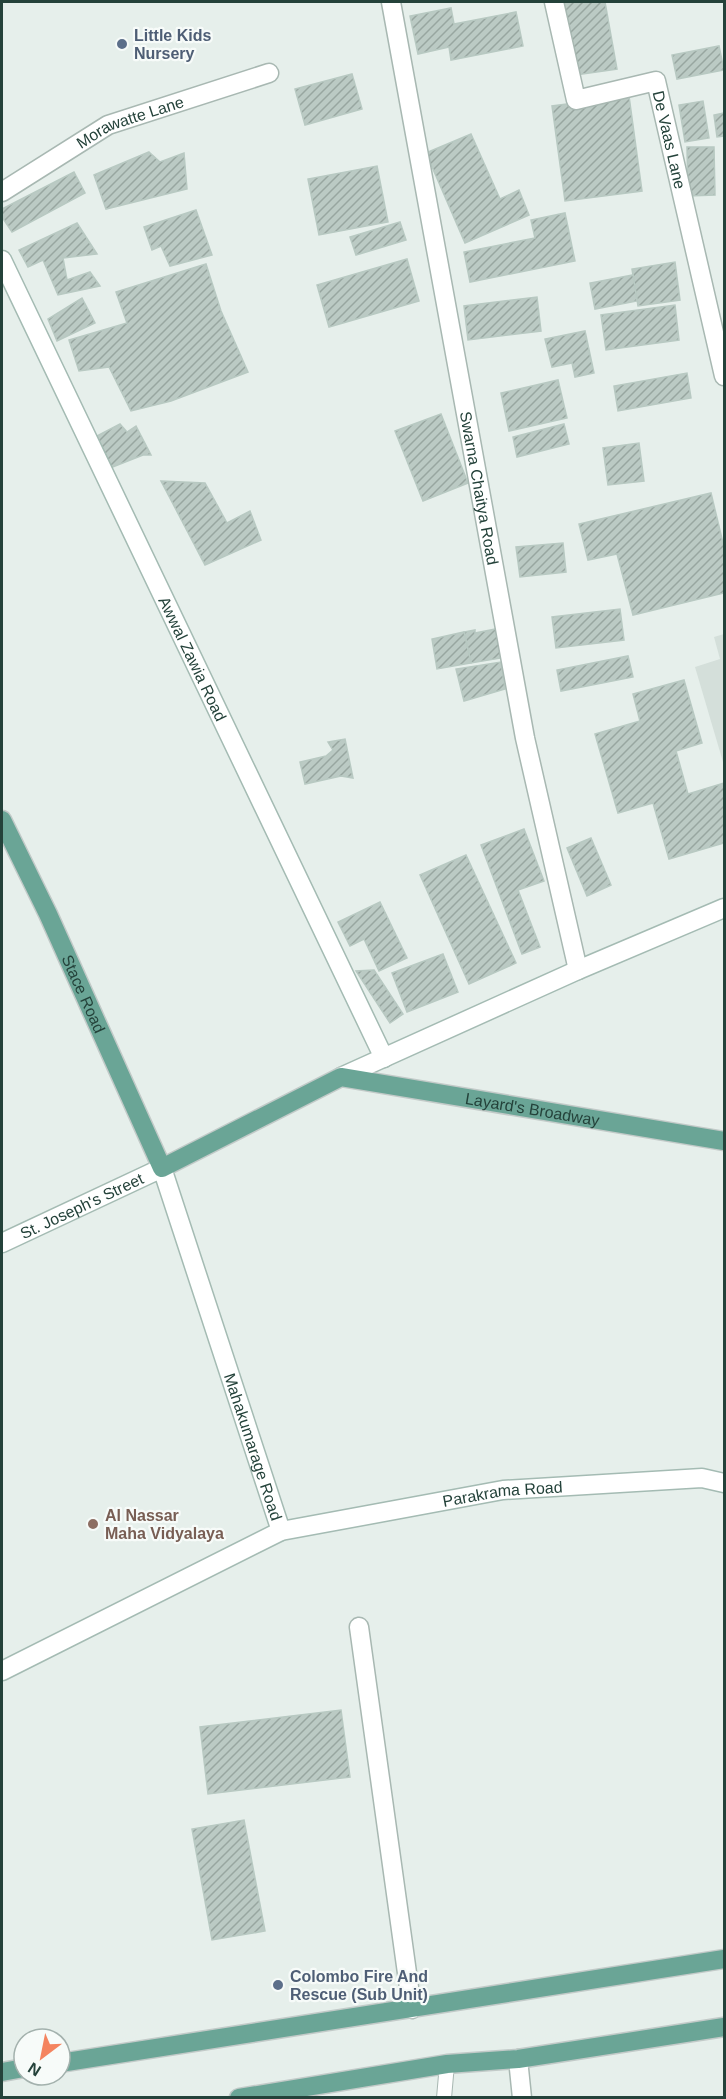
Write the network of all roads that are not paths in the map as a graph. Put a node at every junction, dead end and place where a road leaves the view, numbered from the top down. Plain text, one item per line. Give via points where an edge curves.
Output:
1 (391, 2) edge
2 (554, 2) edge
3 (269, 73) dead end
4 (2, 192) edge
5 (2, 260) edge
6 (724, 376) edge
7 (2, 820) edge
8 (724, 908) edge
9 (578, 970) junction
10 (384, 1058) junction
11 (341, 1077) junction
12 (724, 1141) edge
13 (162, 1168) junction
14 (2, 1243) edge
15 (724, 1483) edge
16 (281, 1531) junction
17 (359, 1627) dead end
18 (2, 1671) edge
19 (724, 1959) edge
20 (412, 2009) junction
21 (724, 2027) edge
22 (518, 2059) junction
23 (72, 2061) edge
24 (447, 2064) junction
25 (278, 2095) edge
26 (239, 2097) edge
27 (444, 2097) edge
28 (522, 2097) edge

1 - 9 street, Swarna Chaitya Road via 525,738
2 - 6 street, De Vaas Lane via 576,100 657,81
3 - 4 street, Morawatte Lane via 108,125
5 - 10 street, Awwal Zawia Road
7 - 13 main road, Stace Road
8 - 9 street
9 - 10 street
10 - 11 street
11 - 12 main road, Layard's Broadway
11 - 13 main road
13 - 14 street, St. Joseph's Street
13 - 16 street, Mahakumarage Road
15 - 16 street, Parakrama Road via 702,1478 503,1490
16 - 18 street, Mahakumarage Road
17 - 20 street
19 - 20 main road
20 - 23 main road
21 - 22 main road
22 - 24 main road
22 - 28 street
24 - 25 main road
24 - 27 lane
25 - 26 main road

